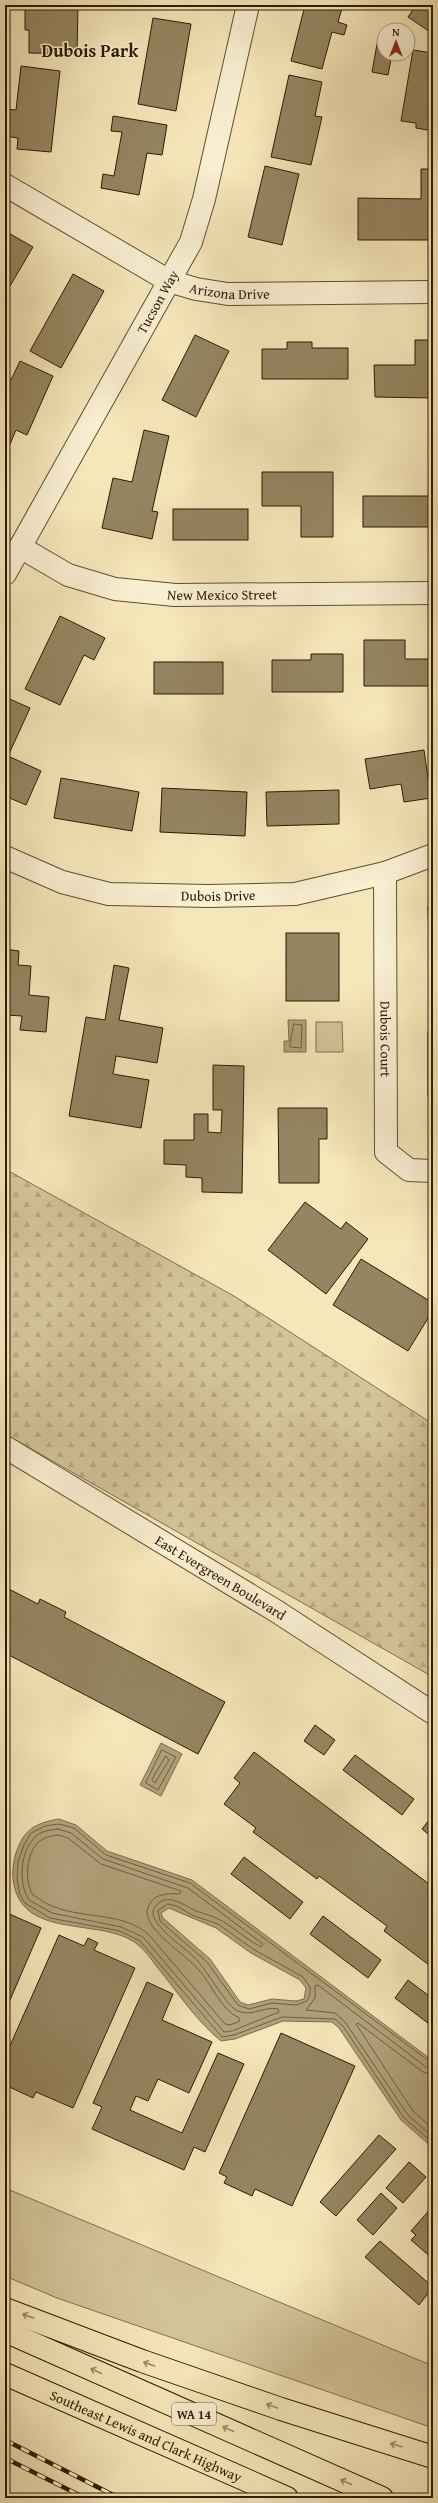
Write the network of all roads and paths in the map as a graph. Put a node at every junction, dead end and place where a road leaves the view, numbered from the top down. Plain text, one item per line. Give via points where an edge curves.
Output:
1 (248, 5) edge
2 (5, 185) edge
3 (169, 280) junction
4 (433, 292) edge
5 (20, 547) junction
6 (5, 574) edge
7 (433, 593) edge
8 (433, 855) edge
9 (5, 857) edge
10 (385, 873) junction
11 (433, 1171) edge
12 (5, 1447) edge
13 (433, 1713) edge
14 (5, 2309) edge
15 (5, 2331) edge
16 (5, 2374) edge
17 (433, 2457) edge
18 (287, 2498) edge
19 (382, 2498) edge

1 - 3 street, Tucson Way via 204,198 191,242
2 - 3 street, Arizona Drive
3 - 4 street, Arizona Drive via 196,289 228,294
3 - 5 street, Tucson Way
5 - 6 street, Tucson Way
5 - 7 street, New Mexico Street via 68,575 116,589 174,595
8 - 10 street, Dubois Drive
9 - 10 street, Dubois Drive via 62,882 109,894 295,894
10 - 11 street, Dubois Court via 386,1152 409,1170
12 - 13 street, East Evergreen Boulevard via 276,1611
17 -> 14 highway via 281,2409 142,2361
19 -> 15 highway, WA 14
16 - 18 highway, Southeast Lewis and Clark Highway / WA 14

